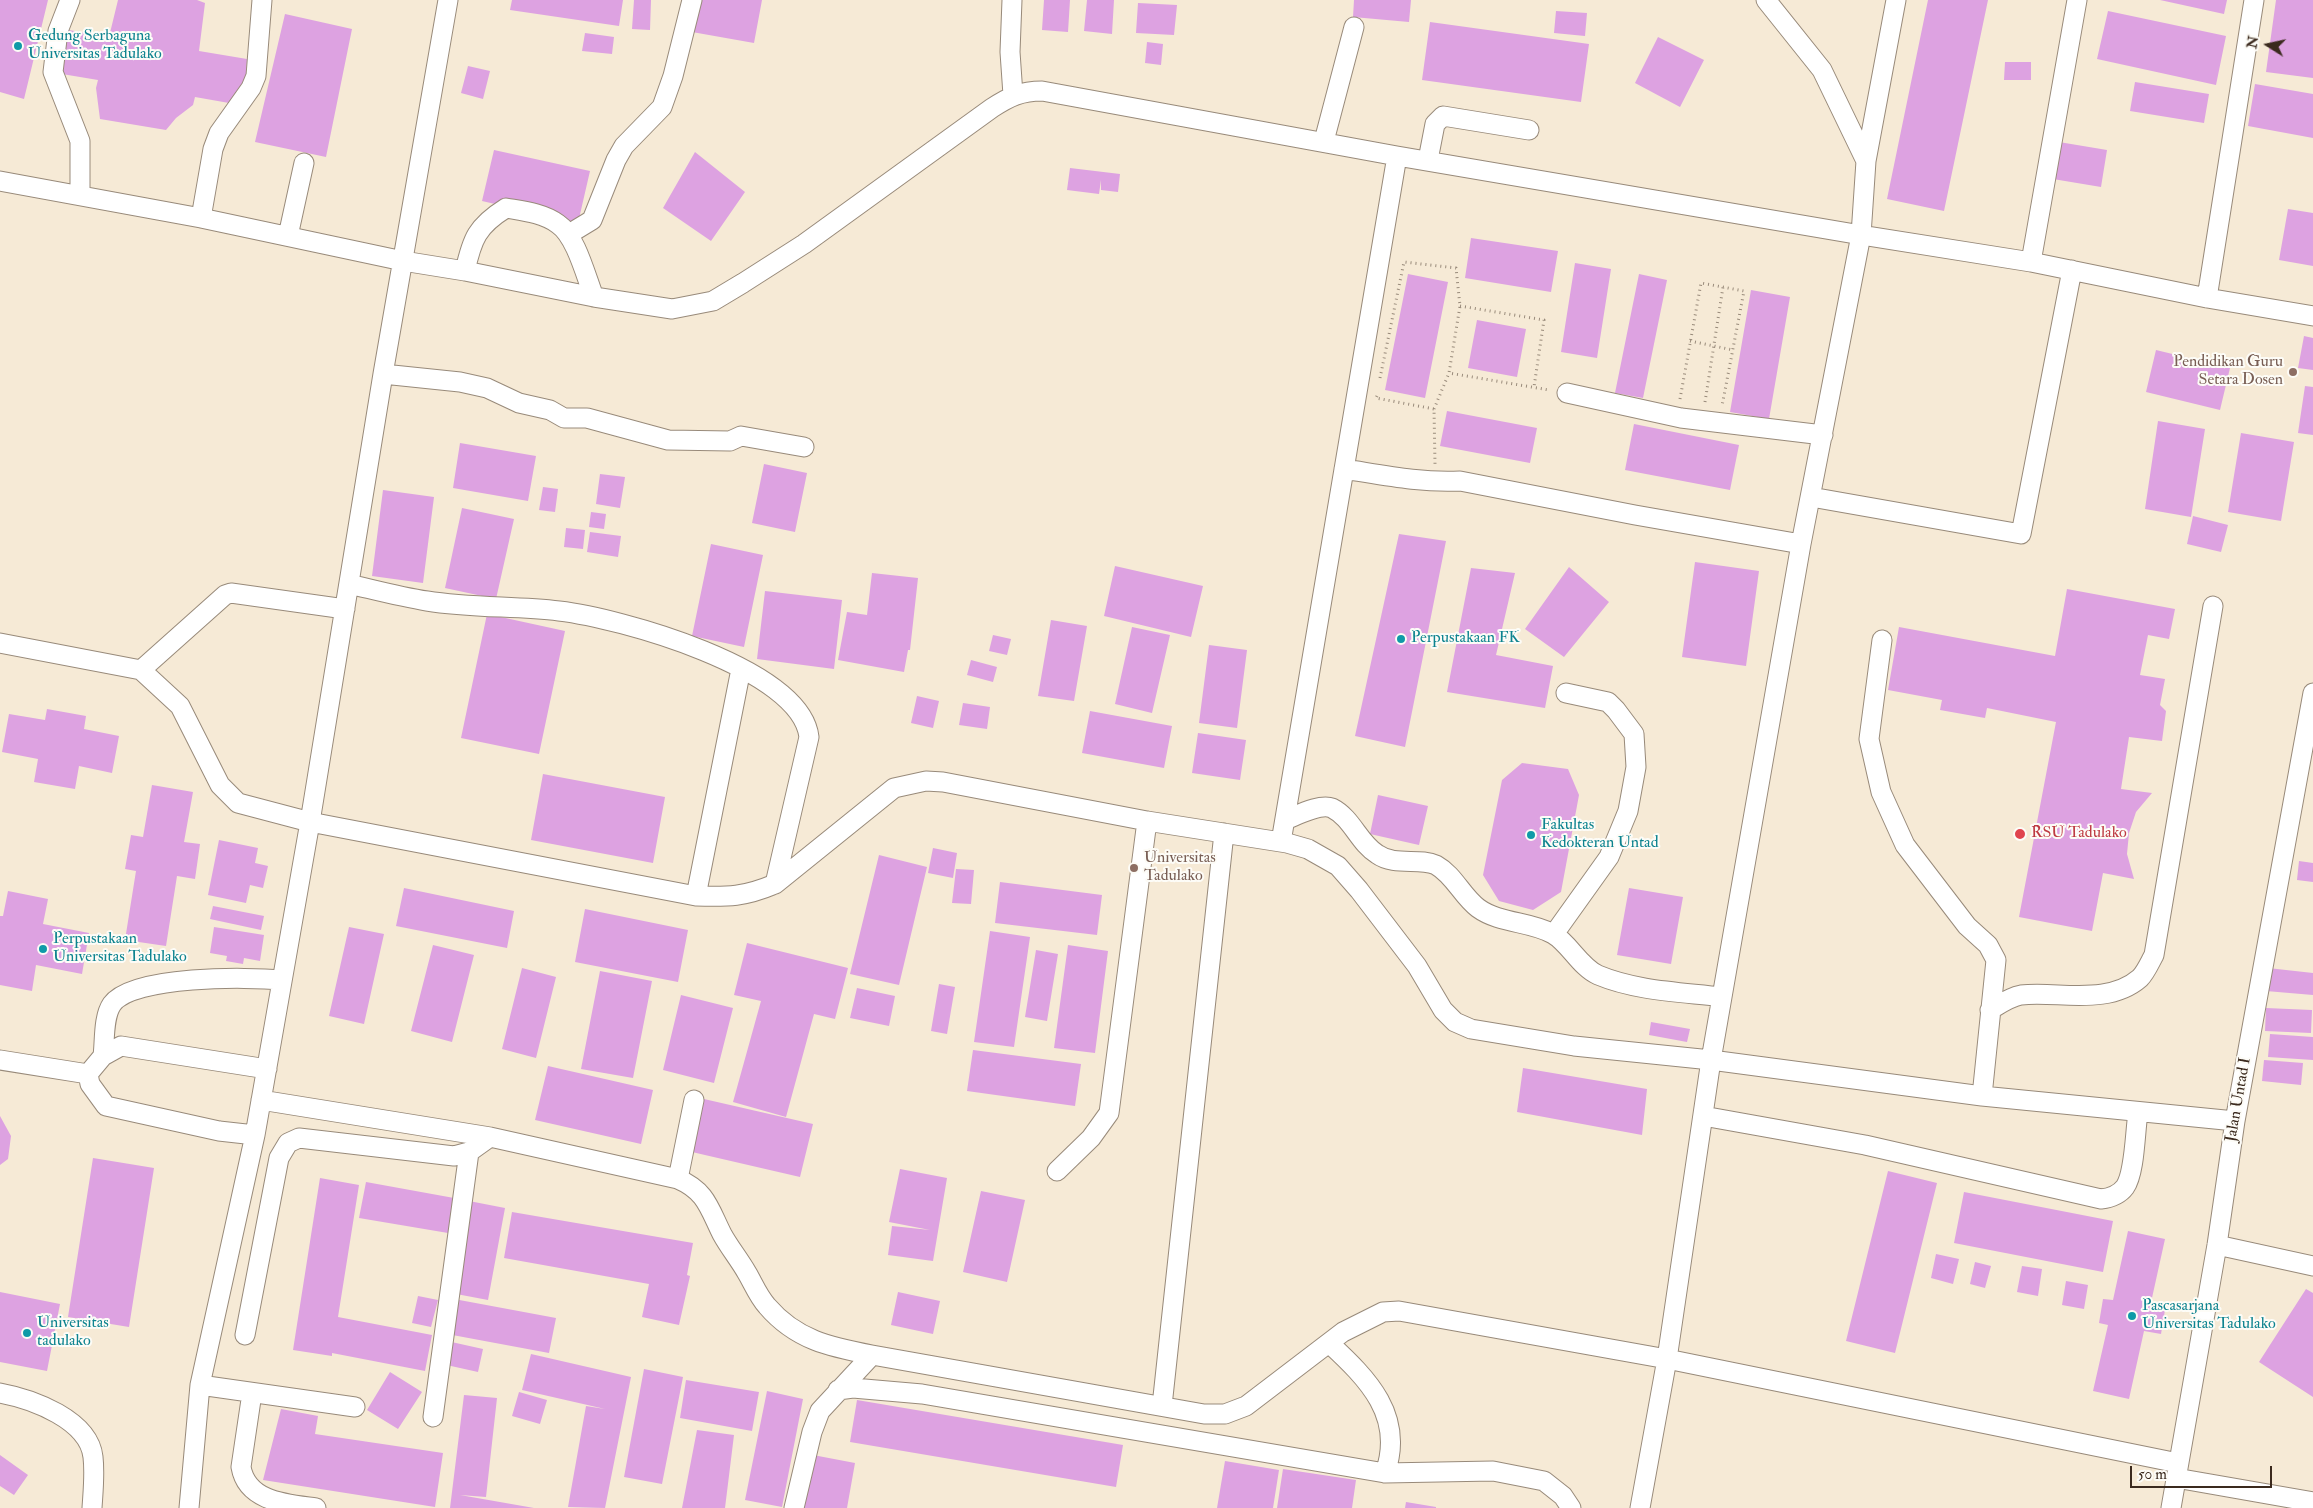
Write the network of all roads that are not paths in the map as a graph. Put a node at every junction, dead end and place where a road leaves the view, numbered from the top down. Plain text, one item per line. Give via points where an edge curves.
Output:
1 (70, 0) edge
2 (262, 0) edge
3 (448, 0) edge
4 (692, 0) edge
5 (1012, 0) edge
6 (1766, 0) edge
7 (1896, 0) edge
8 (2077, 0) edge
9 (2254, 0) edge
10 (1354, 27) dead end
11 (1013, 95) junction
12 (1529, 130) dead end
13 (1324, 141) junction
14 (1397, 156) junction
15 (1428, 160) junction
16 (1866, 161) junction
17 (304, 163) dead end
18 (0, 181) edge
19 (80, 196) junction
20 (201, 218) junction
21 (569, 234) junction
22 (1861, 235) junction
23 (288, 236) junction
24 (403, 261) junction
25 (2031, 262) junction
26 (2072, 270) junction
27 (465, 271) junction
28 (594, 297) junction
29 (2207, 298) junction
30 (2313, 316) edge
31 (383, 374) junction
32 (1567, 393) road end
33 (1823, 435) junction
34 (804, 447) dead end
35 (1344, 469) junction
36 (1811, 497) junction
37 (1801, 544) junction
38 (349, 584) junction
39 (2213, 606) dead end
40 (345, 609) junction
41 (1882, 640) dead end
42 (0, 644) edge
43 (741, 669) junction
44 (141, 670) junction
45 (1566, 693) dead end
46 (2313, 693) edge
47 (1285, 820) junction
48 (1147, 821) junction
49 (310, 822) junction
50 (1224, 832) junction
51 (1281, 842) junction
52 (774, 884) junction
53 (696, 896) junction
54 (1554, 934) junction
55 (282, 980) junction
56 (1722, 998) junction
57 (1990, 1010) junction
58 (103, 1056) junction
59 (0, 1060) edge
60 (1711, 1060) junction
61 (267, 1069) junction
62 (88, 1074) junction
63 (1982, 1096) junction
64 (261, 1100) junction
65 (694, 1100) dead end
66 (2138, 1113) junction
67 (1703, 1116) junction
68 (2235, 1121) junction
69 (255, 1135) junction
70 (490, 1137) junction
71 (469, 1152) junction
72 (1057, 1171) dead end
73 (678, 1180) junction
74 (2217, 1245) junction
75 (2313, 1266) edge
76 (245, 1335) dead end
77 (1329, 1343) junction
78 (872, 1355) junction
79 (1667, 1359) junction
80 (200, 1385) junction
81 (838, 1390) junction
82 (0, 1393) edge
83 (252, 1393) junction
84 (1162, 1406) junction
85 (355, 1407) dead end
86 (433, 1417) dead end
87 (2177, 1471) junction
88 (1385, 1473) junction
89 (2313, 1502) edge
90 (92, 1508) edge
91 (188, 1508) edge
92 (316, 1508) edge
93 (794, 1508) edge
94 (1571, 1508) edge
95 (1640, 1508) edge
96 (2171, 1508) edge

1 - 19 street via 58,31 53,72 80,141
2 - 20 street via 256,76 220,133
3 - 24 street
4 - 21 street via 674,76 662,107 624,146 592,220
5 - 11 street via 1010,52
6 - 16 street via 1822,70
7 - 16 street
8 - 25 street
9 - 29 street
10 - 13 street
11 - 13 street via 1042,91 1080,96
11 - 28 street via 864,198 804,244 713,301 672,309
12 - 15 street via 1443,116 1435,124
13 - 14 street
14 - 15 street
14 - 35 street
15 - 22 street
16 - 22 street
17 - 23 street
18 - 19 street
19 - 20 street
20 - 23 street
21 - 27 street via 559,224 536,214 506,208 496,214 471,242
21 - 28 street
22 - 25 street
22 - 33 street
23 - 24 street
24 - 27 street
24 - 31 street
25 - 26 street
26 - 29 street
26 - 36 street via 2021,534
27 - 28 street
29 - 30 street
31 - 34 street via 486,388 564,418 587,418 668,440 730,441 741,436
31 - 38 street
32 - 33 street via 1677,417
33 - 36 street
35 - 37 street via 1403,480 1460,481
35 - 47 street
36 - 37 street
37 - 56 street
38 - 40 street
38 - 43 street via 427,601 560,611 642,629 731,662
39 - 57 street via 2154,955 2141,977 2123,989 2079,996 2020,995
40 - 44 street via 231,593
40 - 49 street
41 - 57 street via 1869,739 1881,792 1905,845 1967,926 1994,953
42 - 44 street
43 - 52 street via 781,692 808,725 810,737
43 - 53 street
44 - 49 street via 180,706 220,786 238,803
45 - 54 street via 1608,702 1616,710 1634,734 1636,767 1628,811 1609,857
46 - 68 street, Jalan Untad I
47 - 51 street
47 - 54 street via 1321,808 1331,808 1378,856 1401,862 1434,864 1447,873 1477,908 1498,918
48 - 50 street
48 - 52 street via 943,782 910,783 894,788 871,805
48 - 72 street via 1109,1113 1091,1138
49 - 53 street
49 - 55 street
50 - 51 street
50 - 84 street
51 - 60 street via 1308,849 1338,866 1417,966 1443,1010 1455,1022 1471,1029 1574,1046
52 - 53 street via 736,897
54 - 56 street via 1597,974 1640,987
55 - 58 street via 214,978 137,988 111,1005
55 - 61 street
56 - 60 street
57 - 63 street
58 - 61 street via 121,1046
58 - 62 street
59 - 62 street
60 - 63 street
60 - 67 street
61 - 64 street
62 - 69 street via 90,1084 106,1106
63 - 66 street
64 - 69 street
64 - 70 street
65 - 73 street
66 - 67 street via 2126,1186 2117,1194 2101,1199 1865,1145
66 - 68 street
67 - 79 street
68 - 74 street, Jalan Untad I
69 - 80 street
70 - 71 street
70 - 73 street
71 - 76 street via 442,1156 299,1138 288,1143 278,1158
71 - 86 street
73 - 78 street via 691,1185 705,1198 723,1236 765,1304 778,1317 794,1330 826,1346
74 - 75 street
74 - 87 street, Jalan Untad I
77 - 79 street via 1364,1320 1383,1312 1399,1311
77 - 84 street via 1246,1406 1225,1414 1204,1414
77 - 88 street via 1375,1390 1388,1424 1390,1458
78 - 81 street
78 - 84 street
79 - 87 street
79 - 95 street
80 - 83 street
80 - 91 street
81 - 88 street via 853,1388 922,1394
81 - 93 street via 820,1411 812,1432
82 - 90 street via 18,1396 73,1422 88,1438 94,1457
83 - 85 street
83 - 92 street via 242,1478 256,1493 277,1503
87 - 89 street
87 - 96 street, Jalan Untad I
88 - 94 street via 1493,1471 1544,1481 1563,1496

